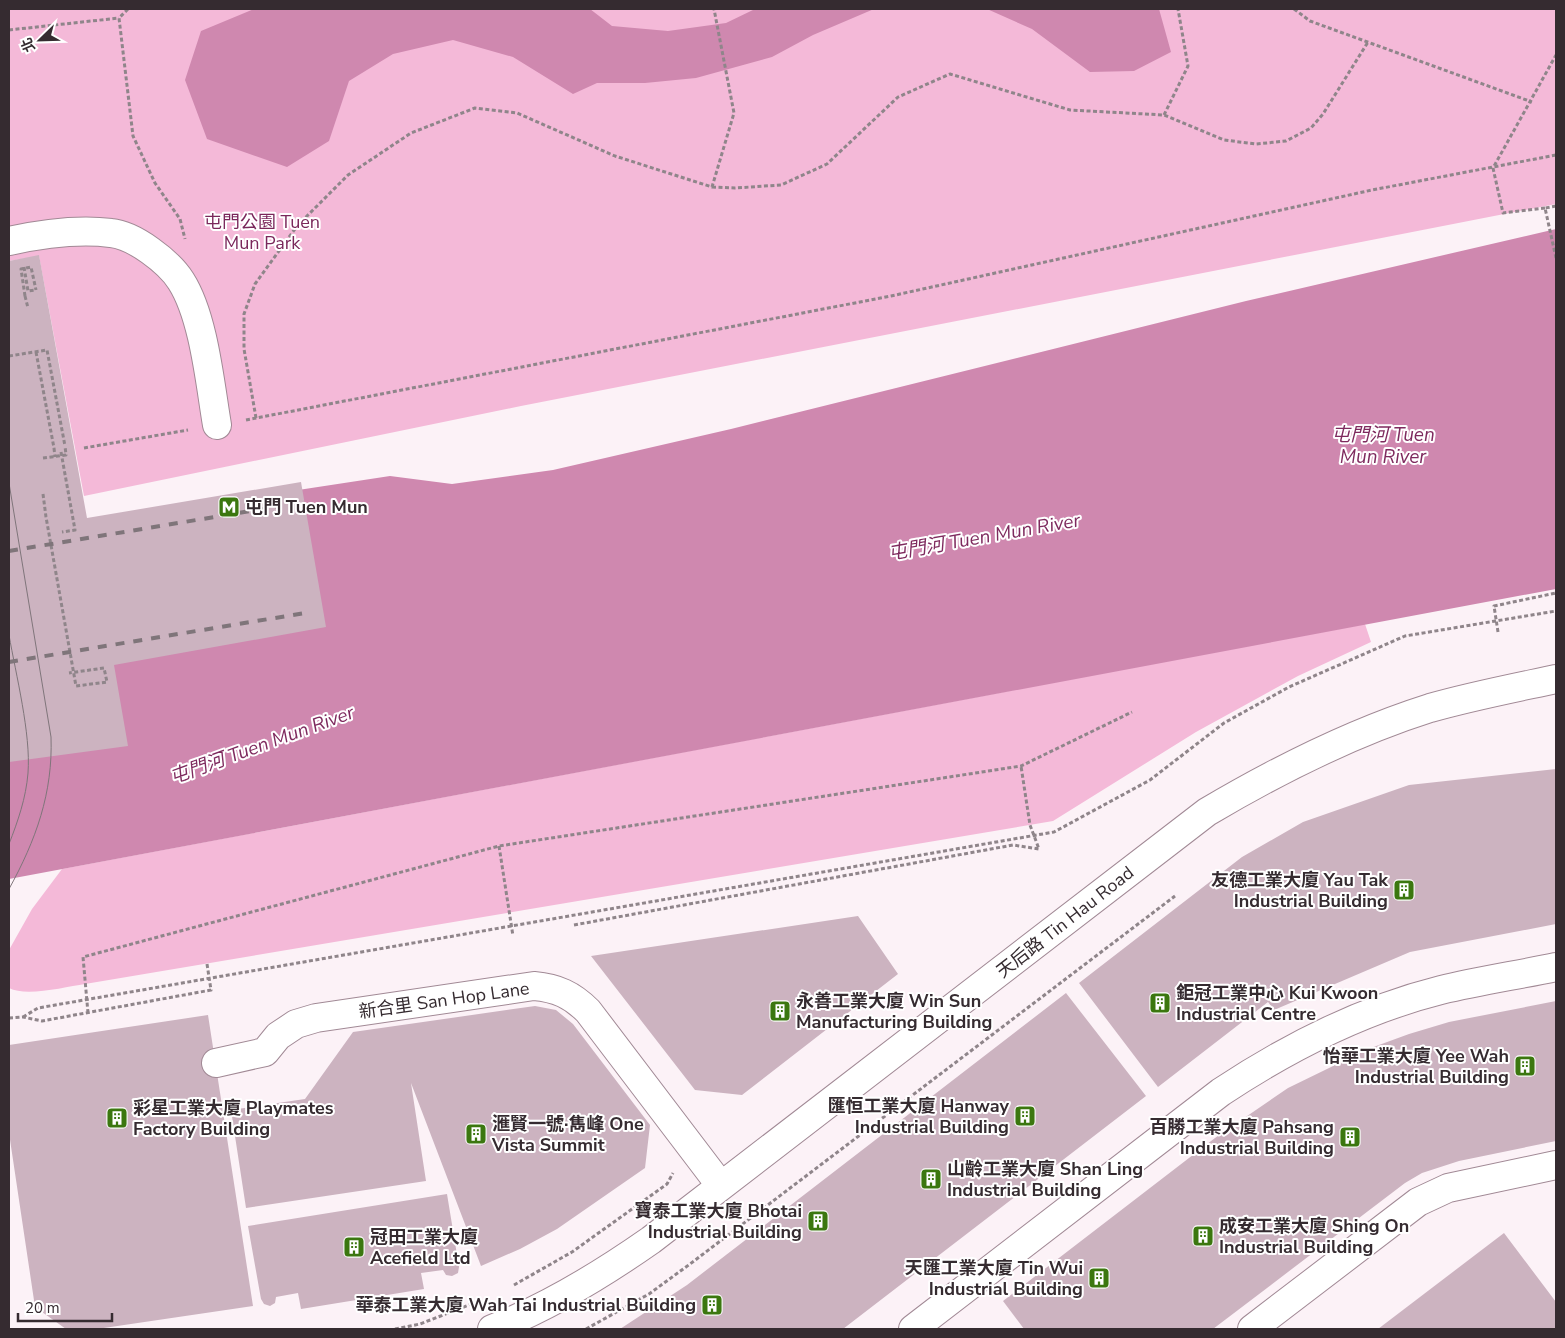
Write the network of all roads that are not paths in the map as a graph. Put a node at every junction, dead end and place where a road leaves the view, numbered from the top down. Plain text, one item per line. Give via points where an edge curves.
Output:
1 (16, 251) edge
2 (217, 425) road end
3 (1556, 679) edge
4 (1556, 967) edge
5 (216, 1062) dead end
6 (1556, 1165) edge
7 (721, 1186) junction
8 (492, 1329) edge
9 (913, 1329) edge
10 (1252, 1329) edge

1 - 2 street via 70,233 113,233 154,251 181,282 197,317
3 - 7 street, 天后路 Tin Hau Road via 1456,701 1372,728 1295,763 1207,812
4 - 9 street via 1440,990 1391,1005 1343,1023 1260,1066 1221,1092
5 - 7 street, 新合里 San Hop Lane via 265,1052 284,1032 296,1024 316,1018 534,986 550,987 577,1000 588,1011
6 - 10 street via 1432,1194
7 - 8 street, 天后路 Tin Hau Road via 605,1272 556,1300

